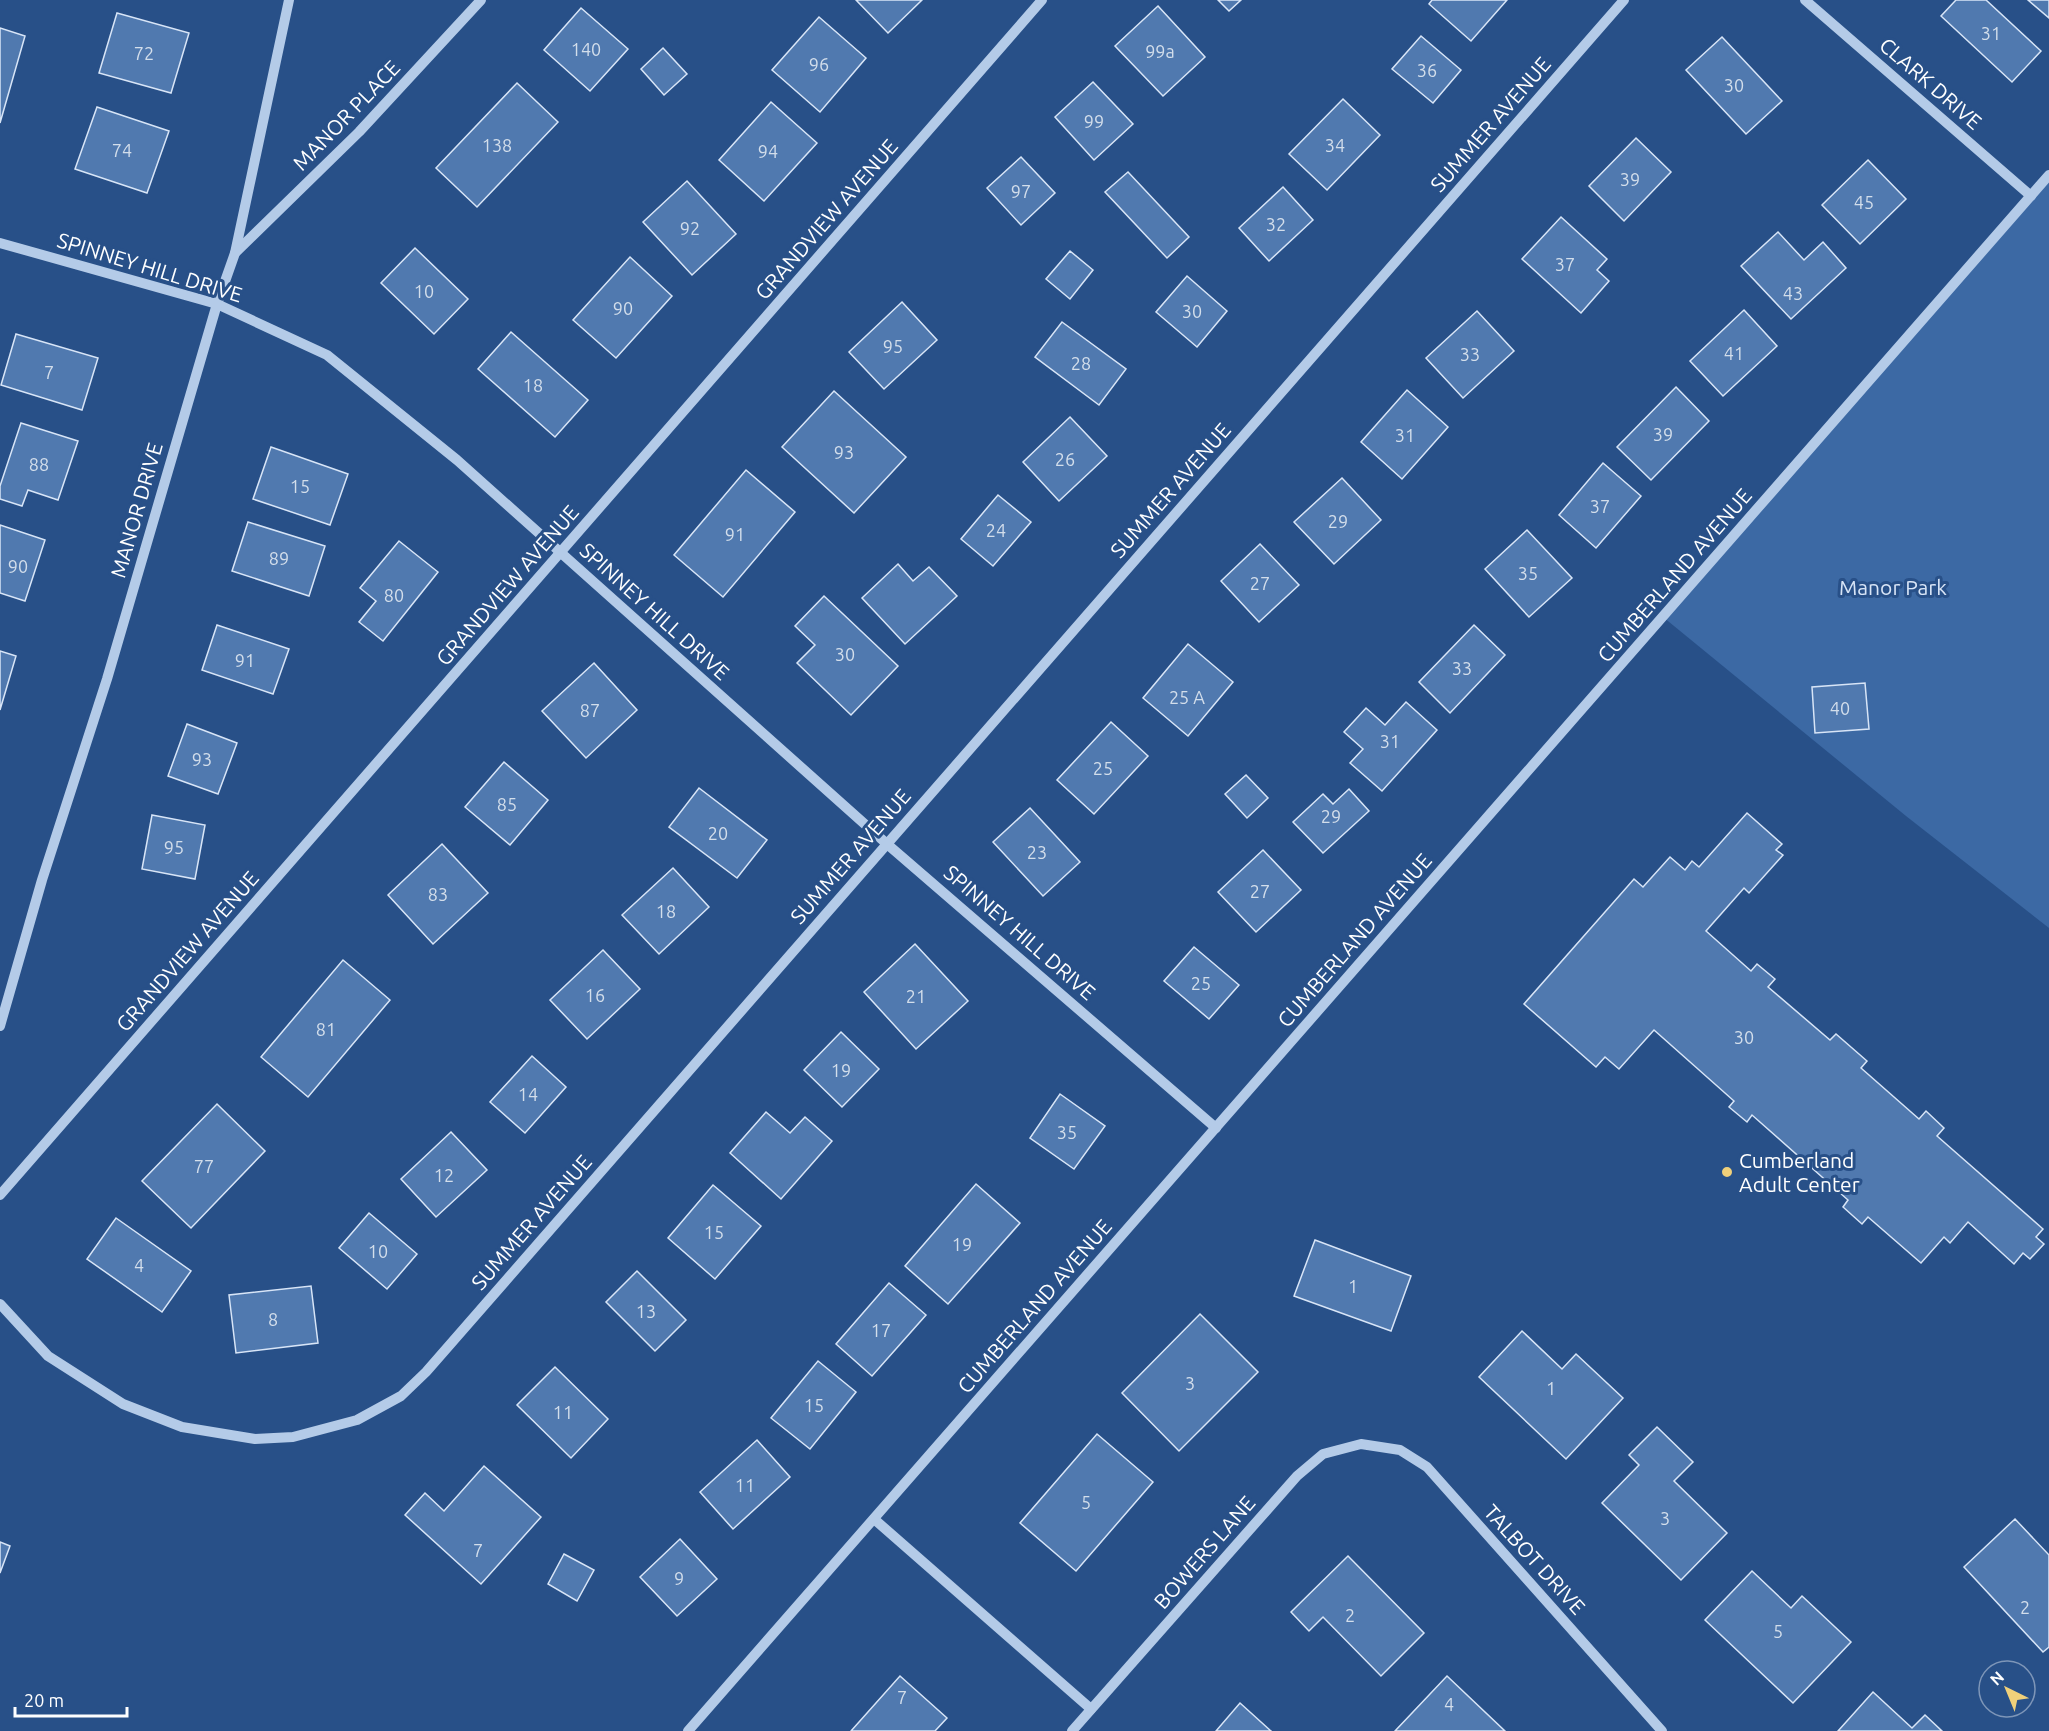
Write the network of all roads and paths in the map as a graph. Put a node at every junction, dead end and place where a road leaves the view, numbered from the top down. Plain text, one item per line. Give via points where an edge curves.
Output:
1 (289, 0) edge
2 (481, 0) edge
3 (1042, 0) edge
4 (1624, 0) edge
5 (1805, 0) edge
6 (2049, 175) edge
7 (2031, 196) junction
8 (0, 243) edge
9 (235, 253) junction
10 (217, 304) junction
11 (560, 553) junction
12 (887, 844) junction
13 (0, 1026) edge
14 (1216, 1128) junction
15 (0, 1195) edge
16 (0, 1304) edge
17 (1361, 1444) joint
18 (874, 1519) junction
19 (1091, 1709) junction
20 (1654, 1728) edge
21 (688, 1731) edge
22 (1072, 1731) edge

1 - 9 street, MANOR DRIVE
2 - 9 street, MANOR PLACE via 359,132
3 - 11 street, GRANDVIEW AVENUE
4 - 12 street, SUMMER AVENUE
5 - 7 street, CLARK DRIVE
6 - 7 street, CUMBERLAND AVENUE
7 - 14 street, CUMBERLAND AVENUE
8 - 10 street, SPINNEY HILL DRIVE
9 - 10 street, MANOR DRIVE
10 - 11 street, SPINNEY HILL DRIVE via 327,355 457,460
10 - 13 street, MANOR DRIVE
11 - 12 street, SPINNEY HILL DRIVE
11 - 15 street, GRANDVIEW AVENUE
12 - 14 street, SPINNEY HILL DRIVE
12 - 16 street, SUMMER AVENUE via 426,1372 400,1396 357,1420 293,1437 255,1439 182,1427 123,1404 48,1356
14 - 18 street, CUMBERLAND AVENUE
17 - 19 street, BOWERS LANE via 1323,1454 1297,1476
17 - 20 street, TALBOT DRIVE via 1400,1450 1427,1467
18 - 19 street
18 - 21 street, CUMBERLAND AVENUE
19 - 22 street, BOWERS LANE

